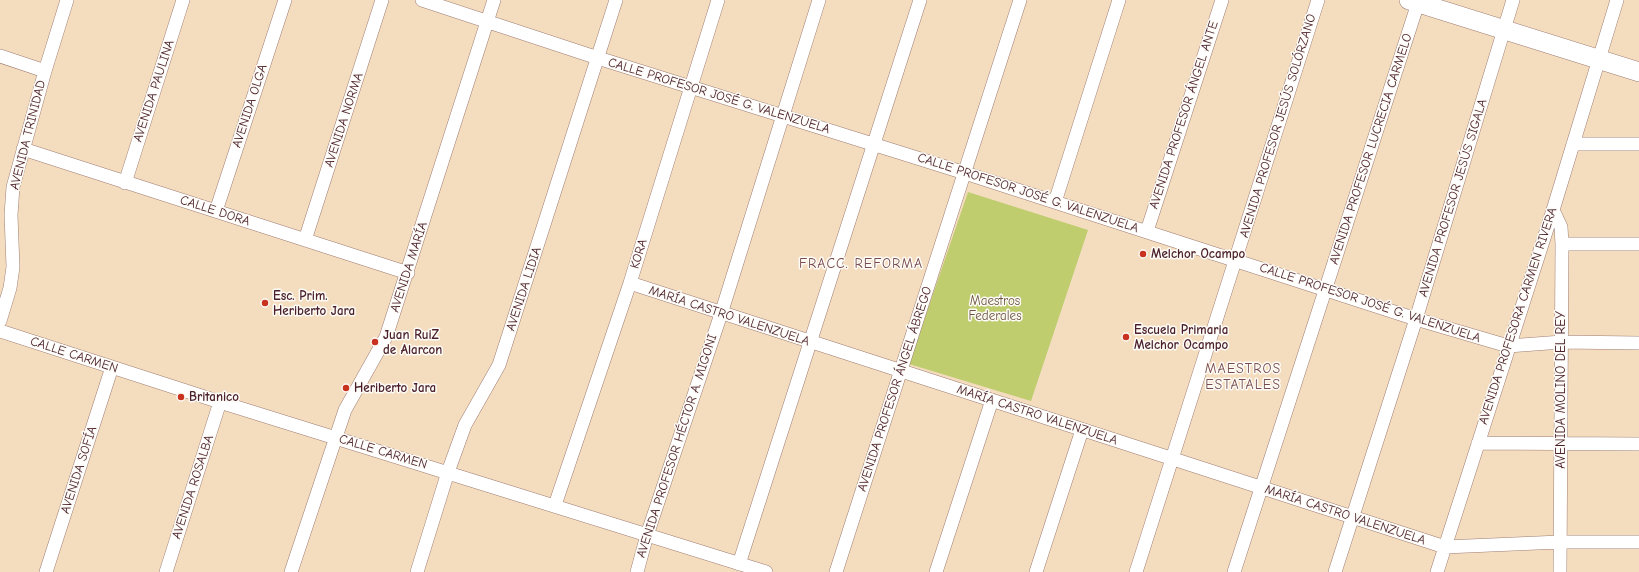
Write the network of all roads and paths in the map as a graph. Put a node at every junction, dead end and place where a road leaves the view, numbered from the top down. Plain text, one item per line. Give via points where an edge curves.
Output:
1 (67, 0) edge
2 (183, 0) edge
3 (285, 0) edge
4 (382, 0) edge
5 (422, 0) edge
6 (494, 0) edge
7 (616, 0) edge
8 (718, 0) edge
9 (819, 0) edge
10 (920, 0) edge
11 (1020, 0) edge
12 (1119, 0) edge
13 (1222, 0) edge
14 (1318, 0) edge
15 (1513, 0) edge
16 (1617, 0) edge
17 (1415, 1) edge
18 (487, 22) junction
19 (1504, 30) junction
20 (0, 56) edge
21 (598, 58) junction
22 (1598, 60) junction
23 (45, 71) junction
24 (1639, 72) edge
25 (690, 87) junction
26 (783, 115) junction
27 (874, 144) junction
28 (1573, 144) junction
29 (1639, 144) edge
30 (23, 149) junction
31 (965, 172) junction
32 (125, 183) junction
33 (1055, 202) junction
34 (1553, 210) junction
35 (216, 212) junction
36 (1147, 230) junction
37 (305, 240) junction
38 (1562, 244) junction
39 (1639, 244) edge
40 (1236, 260) junction
41 (408, 273) junction
42 (630, 283) junction
43 (1326, 290) junction
44 (721, 314) junction
45 (1416, 319) junction
46 (0, 320) edge
47 (0, 331) edge
48 (1562, 342) junction
49 (811, 343) junction
50 (1639, 343) edge
51 (1508, 346) junction
52 (112, 367) junction
53 (901, 370) junction
54 (992, 400) junction
55 (220, 402) junction
56 (1082, 430) junction
57 (335, 437) junction
58 (1478, 443) junction
59 (1561, 444) junction
60 (1639, 444) edge
61 (1173, 459) junction
62 (448, 472) junction
63 (1262, 488) junction
64 (555, 505) junction
65 (1352, 518) junction
66 (647, 535) junction
67 (1560, 542) junction
68 (1639, 542) edge
69 (1445, 547) junction
70 (739, 564) junction
71 (46, 572) edge
72 (166, 572) edge
73 (291, 572) edge
74 (417, 572) edge
75 (637, 572) edge
76 (766, 572) edge
77 (836, 572) edge
78 (936, 572) edge
79 (1036, 572) edge
80 (1136, 572) edge
81 (1234, 572) edge
82 (1335, 572) edge
83 (1437, 572) edge
84 (1560, 572) edge

1 - 23 street, AVENIDA TRINIDAD
2 - 32 street, AVENIDA PAULINA
3 - 35 street, AVENIDA OLGA
4 - 37 street, AVENIDA NORMA
5 - 18 street, CALLE PROFESOR JOSÉ G. VALENZUELA
6 - 18 street, AVENIDA MARÍA
7 - 21 street, AVENIDA LIDIA
8 - 25 street, KORA
9 - 26 street, AVENIDA PROFESOR HÉCTOR A. MIGONI
10 - 27 street
11 - 31 street, AVENIDA PROFESOR ÁNGEL ÁBREGO
12 - 33 street
13 - 36 street, AVENIDA PROFESOR ÁNGEL ANTE
14 - 40 street, AVENIDA PROFESOR JESÚS SOLÓRZANO
15 - 19 street, AVENIDA PROFESOR JESÚS SIGALA
16 - 22 street, AVENIDA PROFESORA CARMEN RIVERA
17 - 19 main road
17 - 43 street, AVENIDA PROFESOR LUCRECIA CARMELO
18 - 21 street, CALLE PROFESOR JOSÉ G. VALENZUELA
18 - 41 street, AVENIDA MARÍA
19 - 22 main road
19 - 45 street, AVENIDA PROFESOR JESÚS SIGALA
20 - 23 street
21 - 25 street, CALLE PROFESOR JOSÉ G. VALENZUELA
21 - 62 street, AVENIDA LIDIA via 500,365 465,425
22 - 24 main road
22 - 28 street, AVENIDA PROFESORA CARMEN RIVERA
23 - 30 street, AVENIDA TRINIDAD
25 - 26 street, CALLE PROFESOR JOSÉ G. VALENZUELA
25 - 42 street, KORA
26 - 27 street, CALLE PROFESOR JOSÉ G. VALENZUELA
26 - 44 street, AVENIDA PROFESOR HÉCTOR A. MIGONI
27 - 31 street, CALLE PROFESOR JOSÉ G. VALENZUELA
27 - 49 street
28 - 29 street
28 - 34 street, AVENIDA PROFESORA CARMEN RIVERA
30 - 32 street, CALLE DORA
30 - 46 street, AVENIDA TRINIDAD via 13,187 13,267 10,288
31 - 33 street, CALLE PROFESOR JOSÉ G. VALENZUELA
31 - 53 street, AVENIDA PROFESOR ÁNGEL ÁBREGO
32 - 35 street, CALLE DORA
33 - 36 street, CALLE PROFESOR JOSÉ G. VALENZUELA
34 - 38 street, AVENIDA MOLINO DEL REY via 1561,227
34 - 51 street, AVENIDA PROFESORA CARMEN RIVERA
35 - 37 street, CALLE DORA
36 - 40 street, CALLE PROFESOR JOSÉ G. VALENZUELA
37 - 41 street, CALLE DORA
38 - 39 street
38 - 48 street, AVENIDA MOLINO DEL REY
40 - 43 street, CALLE PROFESOR JOSÉ G. VALENZUELA
40 - 61 street, AVENIDA PROFESOR JESÚS SOLÓRZANO
41 - 57 street, AVENIDA MARÍA via 386,337 352,396
42 - 44 street, MARÍA CASTRO VALENZUELA
42 - 64 street, KORA
43 - 45 street, CALLE PROFESOR JOSÉ G. VALENZUELA
43 - 63 street, AVENIDA PROFESOR LUCRECIA CARMELO
44 - 49 street, MARÍA CASTRO VALENZUELA
44 - 66 street, AVENIDA PROFESOR HÉCTOR A. MIGONI
45 - 51 street, CALLE PROFESOR JOSÉ G. VALENZUELA
45 - 65 street, AVENIDA PROFESOR JESÚS SIGALA
47 - 52 street, CALLE CARMEN
48 - 50 street, CALLE PROFESOR JOSÉ G. VALENZUELA
48 - 51 street, CALLE PROFESOR JOSÉ G. VALENZUELA
48 - 59 street, AVENIDA MOLINO DEL REY
49 - 53 street, MARÍA CASTRO VALENZUELA
49 - 70 street
51 - 58 street, AVENIDA PROFESORA CARMEN RIVERA
52 - 55 street, CALLE CARMEN
52 - 71 street, AVENIDA SOFÍA
53 - 54 street, MARÍA CASTRO VALENZUELA
53 - 77 street, AVENIDA PROFESOR ÁNGEL ÁBREGO
54 - 56 street, MARÍA CASTRO VALENZUELA
54 - 78 street
55 - 57 street, CALLE CARMEN
55 - 72 street, AVENIDA ROSALBA
56 - 61 street, MARÍA CASTRO VALENZUELA
56 - 79 street
57 - 62 street, CALLE CARMEN
57 - 73 street, AVENIDA MARÍA
58 - 59 street
58 - 69 street, AVENIDA PROFESORA CARMEN RIVERA
59 - 60 street
59 - 67 street, AVENIDA MOLINO DEL REY
61 - 63 street, MARÍA CASTRO VALENZUELA
61 - 80 street, AVENIDA PROFESOR JESÚS SOLÓRZANO
62 - 64 street, CALLE CARMEN
62 - 74 street, AVENIDA LIDIA
63 - 65 street, MARÍA CASTRO VALENZUELA
63 - 81 street, AVENIDA PROFESOR LUCRECIA CARMELO
64 - 66 street, CALLE CARMEN
65 - 69 street, MARÍA CASTRO VALENZUELA
65 - 82 street, AVENIDA PROFESOR JESÚS SIGALA
66 - 70 street, CALLE CARMEN
66 - 75 street, AVENIDA PROFESOR HÉCTOR A. MIGONI
67 - 68 street, MARÍA CASTRO VALENZUELA
67 - 69 street, MARÍA CASTRO VALENZUELA
67 - 84 street, AVENIDA MOLINO DEL REY
69 - 83 street, AVENIDA PROFESORA CARMEN RIVERA
70 - 76 street, CALLE CARMEN

